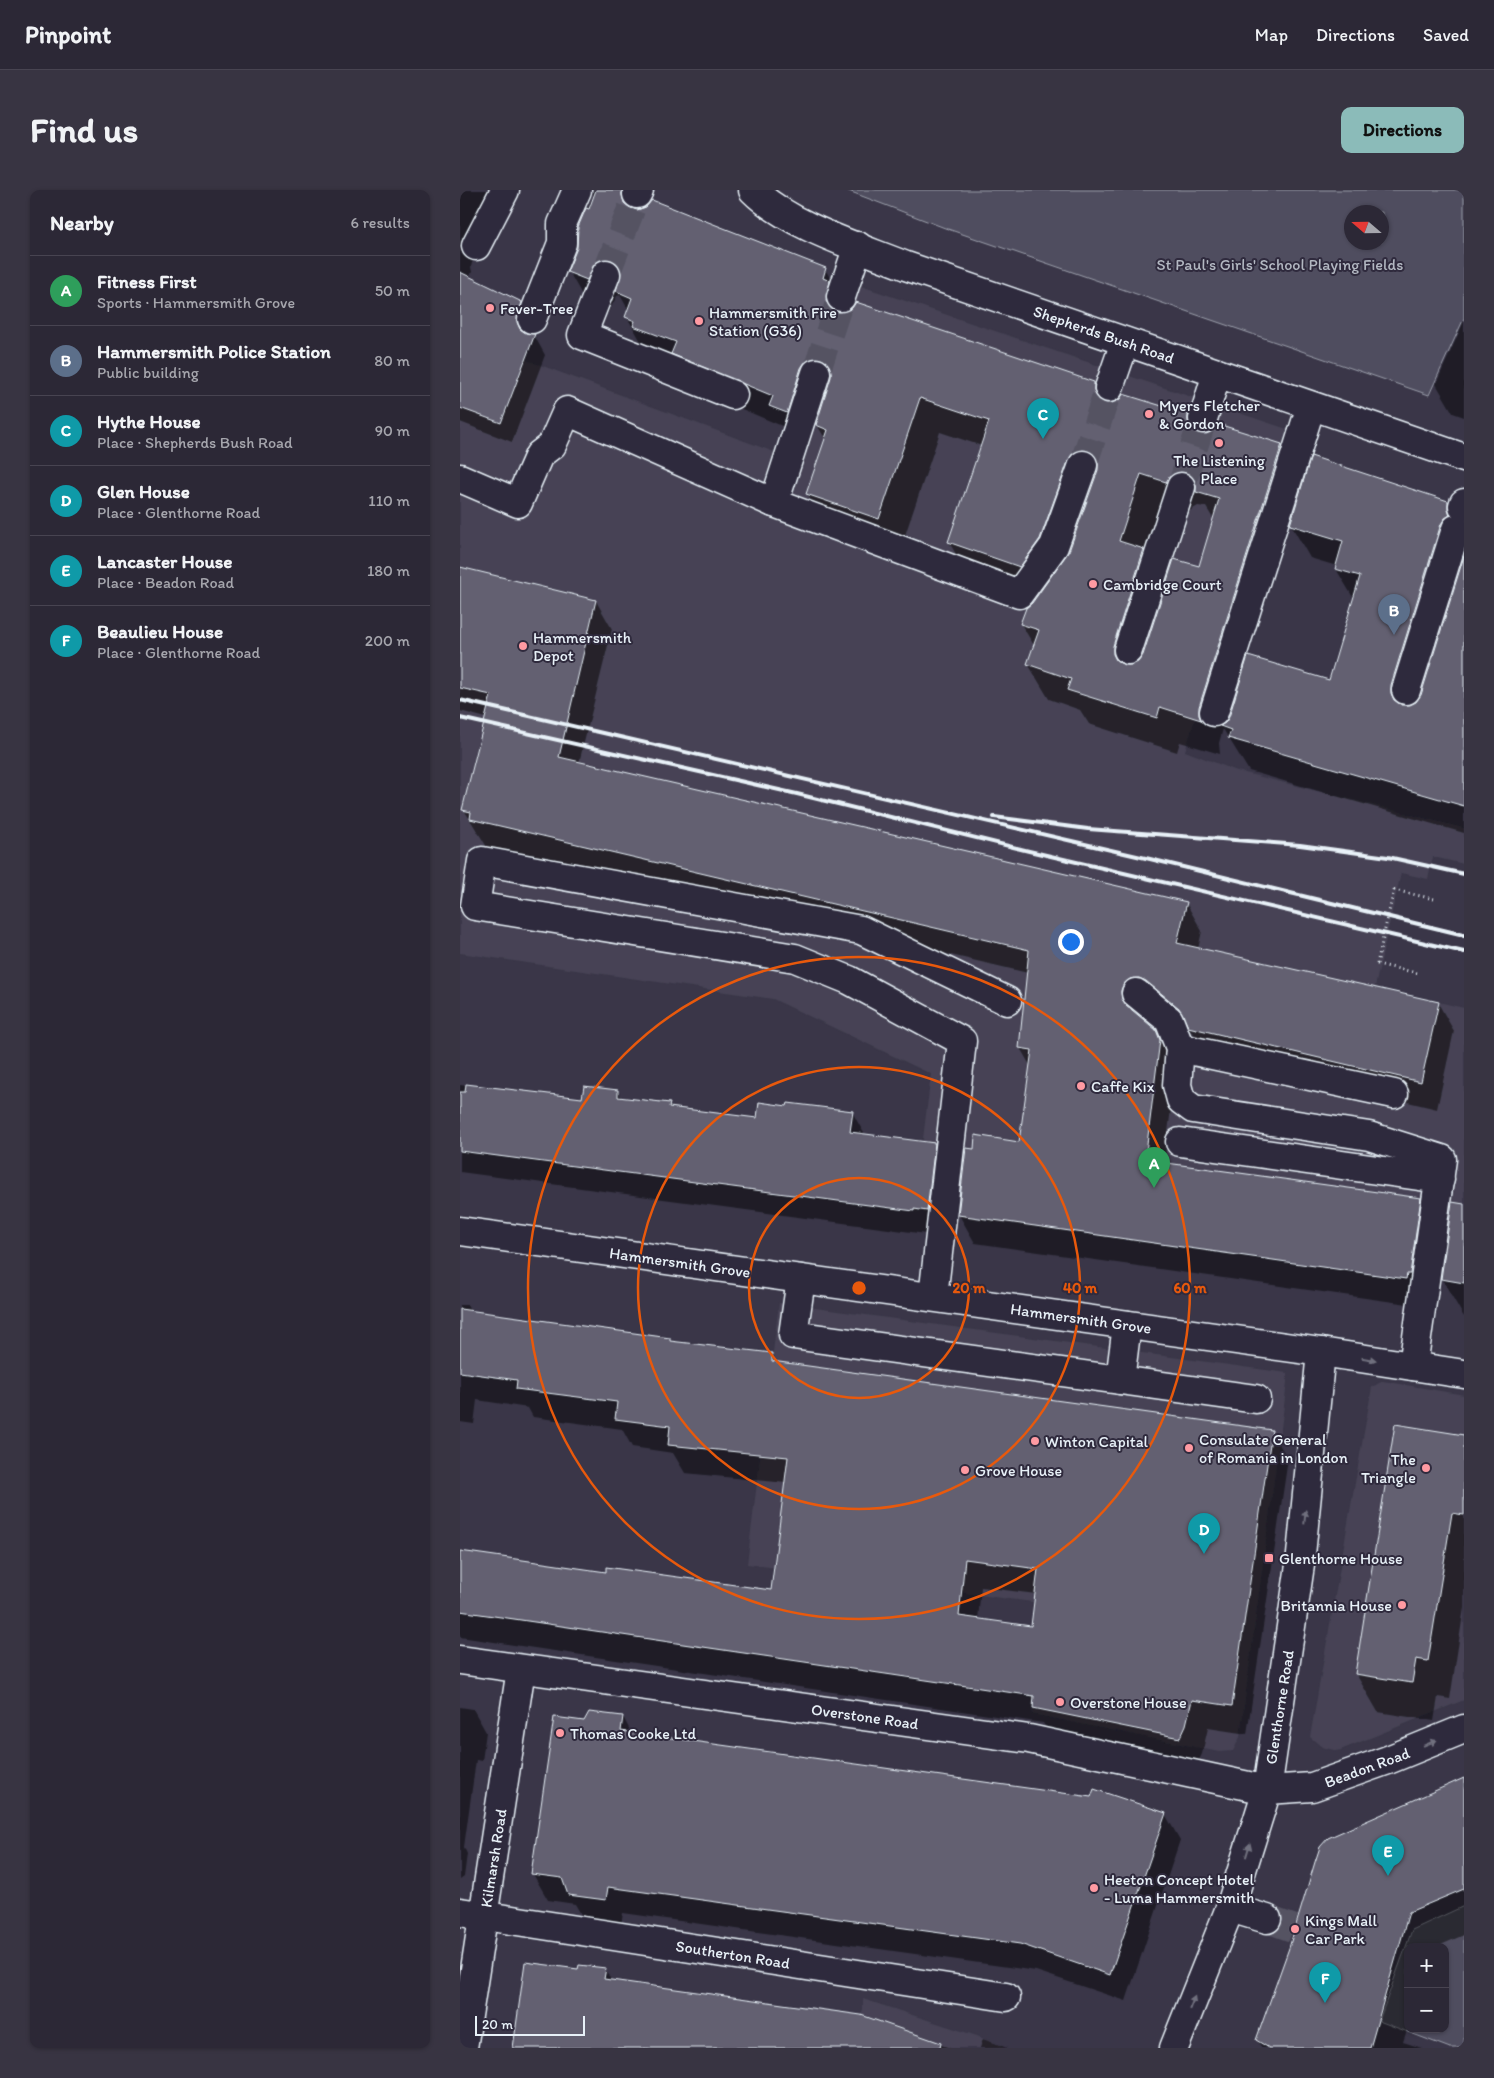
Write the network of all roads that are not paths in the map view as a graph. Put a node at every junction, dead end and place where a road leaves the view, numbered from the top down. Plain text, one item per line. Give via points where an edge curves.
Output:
1 (505, 190) edge
2 (577, 190) edge
3 (753, 190) edge
4 (476, 246) dead end
5 (858, 246) junction
6 (606, 274) tunnel mouth
7 (841, 297) tunnel mouth
8 (532, 319) dead end
9 (1125, 342) junction
10 (816, 373) tunnel mouth
11 (1217, 373) junction
12 (1110, 388) tunnel mouth
13 (733, 394) dead end
14 (1311, 406) junction
15 (1203, 419) tunnel mouth
16 (1464, 458) edge
17 (1083, 465) tunnel mouth
18 (460, 478) edge
19 (1180, 487) tunnel mouth
20 (774, 503) junction
21 (1461, 512) edge
22 (1128, 650) dead end
23 (1406, 690) dead end
24 (1214, 712) dead end
25 (1136, 993) dead end
26 (1007, 1000) dead end
27 (1180, 1048) junction
28 (1394, 1094) dead end
29 (1180, 1142) dead end
30 (1440, 1179) junction
31 (460, 1231) edge
32 (801, 1279) junction
33 (933, 1297) junction
34 (1127, 1325) junction
35 (1321, 1352) junction
36 (1413, 1366) junction
37 (1464, 1374) edge
38 (1120, 1380) junction
39 (1256, 1399) dead end
40 (460, 1660) edge
41 (521, 1669) junction
42 (1464, 1729) edge
43 (1267, 1790) junction
44 (1230, 1908) junction
45 (472, 1914) edge
46 (1267, 1919) tunnel mouth
47 (1006, 1997) dead end
48 (463, 2048) edge
49 (1174, 2048) edge

1 - 4 street
2 - 8 street via 562,224 562,243
3 - 5 street, Shepherds Bush Road via 786,214
5 - 7 street
5 - 9 street, Shepherds Bush Road via 906,266
6 - 13 street via 582,336
9 - 11 street, Shepherds Bush Road
9 - 12 street
10 - 20 street
11 - 14 street, Shepherds Bush Road
11 - 15 street
14 - 16 street, Shepherds Bush Road
14 - 24 street
17 - 20 street via 1054,546 1018,594
18 - 20 street via 518,503 539,455 552,445 567,411
19 - 22 street
21 - 23 street
25 - 27 street via 1169,1020
26 - 33 street via 861,930 482,861 474,906 795,958 849,980 962,1041
27 - 28 street
27 - 30 street via 1177,1085 1181,1100 1193,1109 1369,1136 1442,1159
29 - 30 street
30 - 36 street
31 - 32 street, Hammersmith Grove
32 - 33 street, Hammersmith Grove
32 - 38 street via 794,1335
33 - 34 street, Hammersmith Grove
34 - 35 street, Hammersmith Grove
34 - 38 street
35 -> 36 street, Hammersmith Grove
43 -> 35 street, Glenthorne Road via 1300,1565
36 - 37 street, Hammersmith Grove
38 - 39 street
40 - 41 street, Overstone Road
41 - 43 street, Overstone Road via 1029,1739
41 - 45 street, Kilmarsh Road
43 -> 42 street, Beadon Road via 1312,1787
44 -> 43 street, Glenthorne Road
44 - 46 street
49 -> 44 street, Glenthorne Road
45 - 47 street, Southerton Road
45 - 48 street, Kilmarsh Road

